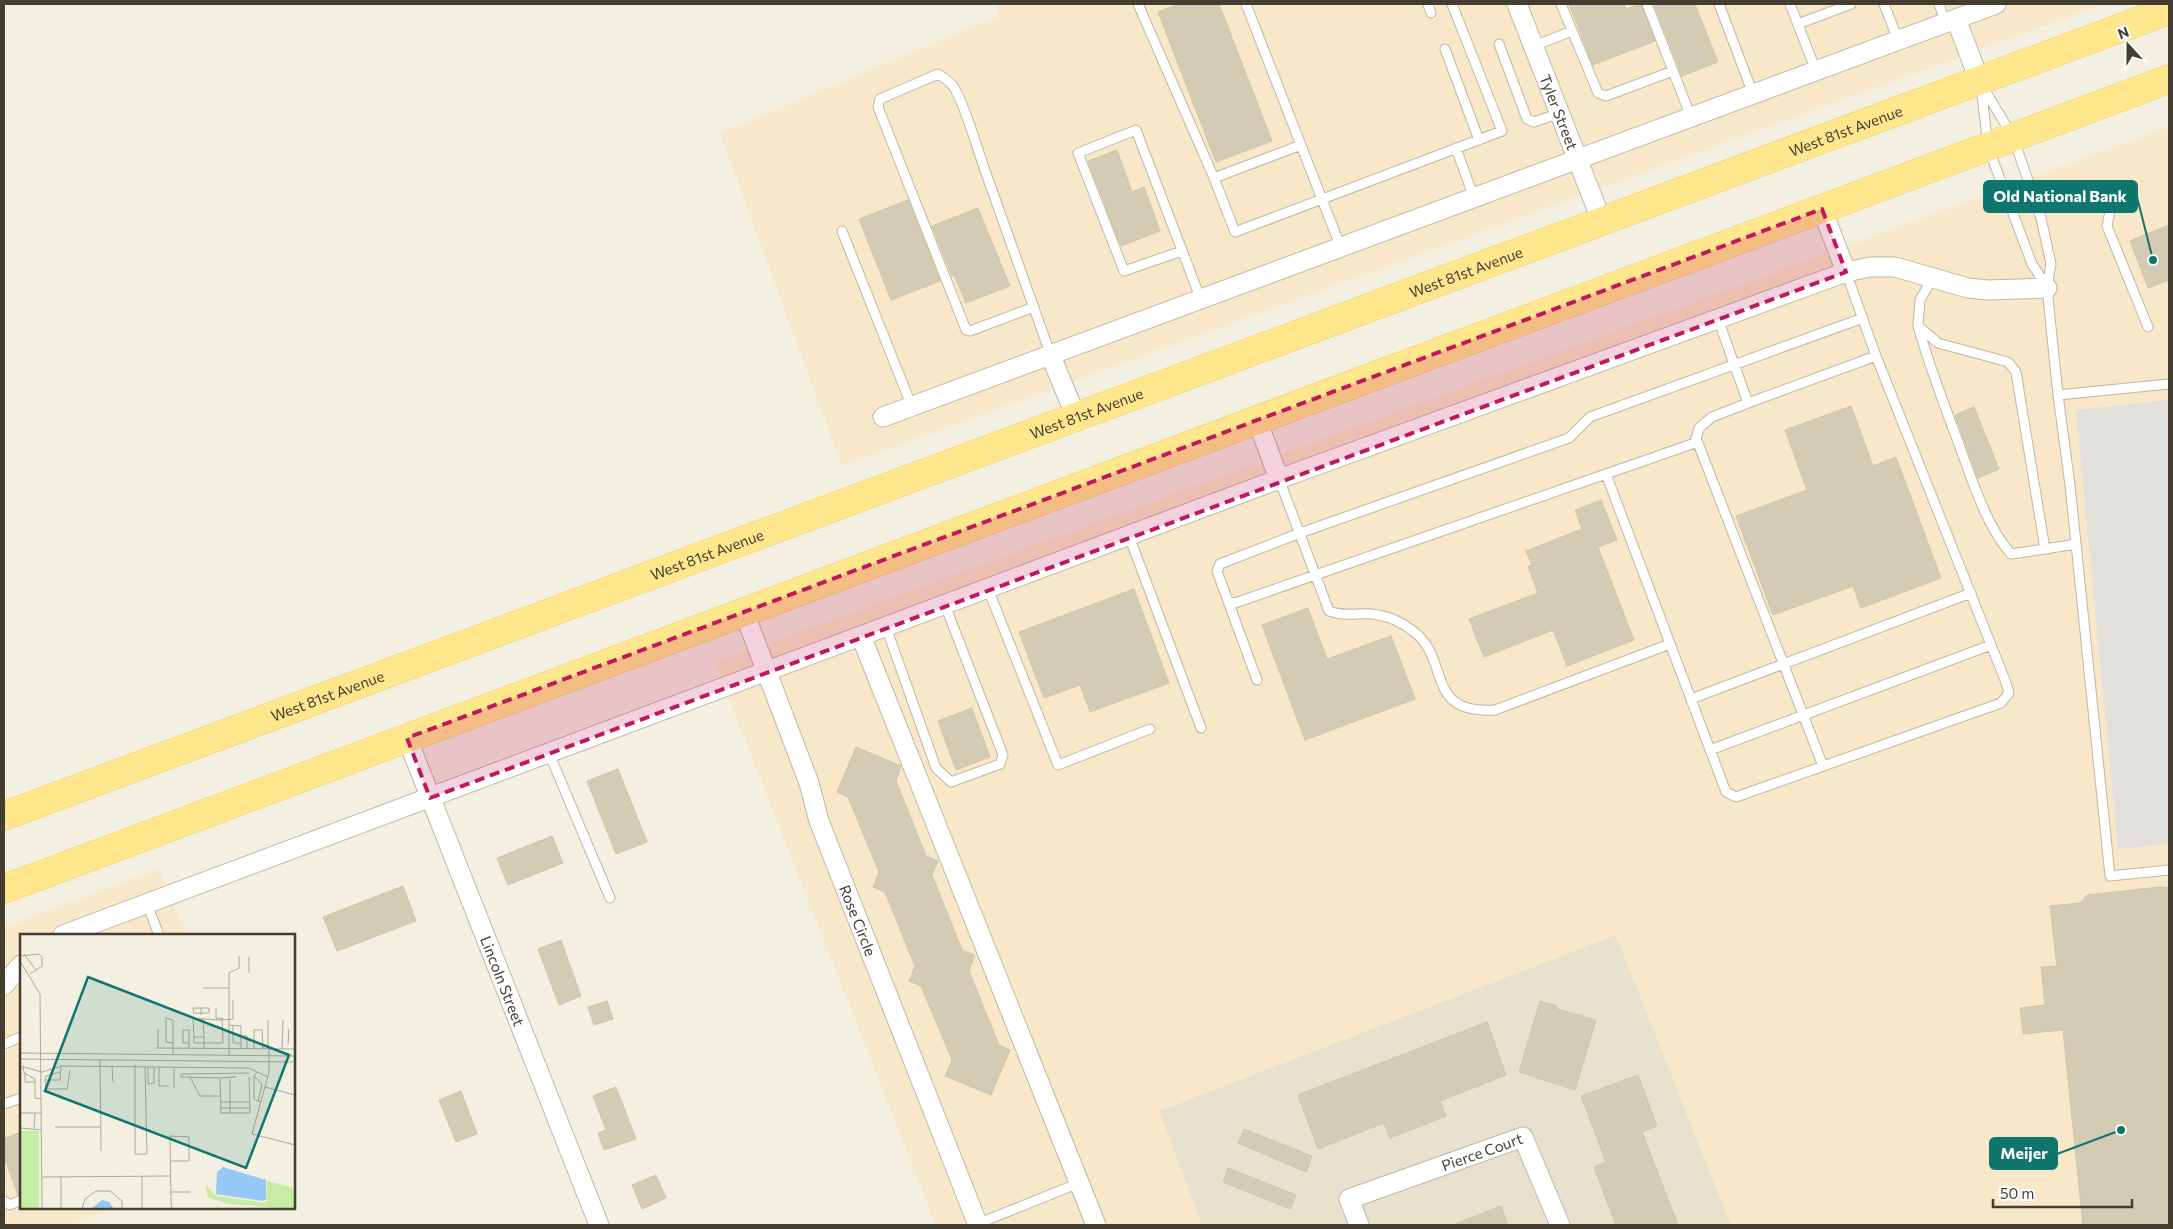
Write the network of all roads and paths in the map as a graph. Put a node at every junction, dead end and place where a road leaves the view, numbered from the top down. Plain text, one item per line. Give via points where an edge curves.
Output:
1 (1138, 4) edge
2 (1246, 4) edge
3 (1428, 4) edge
4 (1452, 4) edge
5 (1517, 4) edge
6 (1561, 4) edge
7 (1647, 4) edge
8 (1719, 4) edge
9 (1790, 4) edge
10 (1851, 4) edge
11 (1884, 4) edge
12 (1939, 4) edge
13 (1996, 4) edge
14 (2169, 10) edge
15 (1431, 13) dead end
16 (1951, 21) junction
17 (1798, 24) junction
18 (1572, 31) junction
19 (1898, 40) junction
20 (1498, 44) dead end
21 (1534, 46) junction
22 (1445, 49) dead end
23 (1673, 70) junction
24 (1816, 71) junction
25 (2169, 79) edge
26 (1980, 82) junction
27 (1753, 94) junction
28 (1560, 113) junction
29 (1691, 117) junction
30 (1479, 140) junction
31 (2001, 142) junction
32 (1301, 145) junction
33 (1456, 148) junction
34 (1578, 159) junction
35 (1214, 178) junction
36 (1474, 198) junction
37 (1322, 199) junction
38 (1822, 209) junction
39 (2110, 211) dead end
40 (1602, 222) junction
41 (842, 230) dead end
42 (1341, 248) junction
43 (1182, 251) junction
44 (1846, 272) junction
45 (1934, 277) junction
46 (2047, 288) junction
47 (1201, 300) junction
48 (1034, 307) junction
49 (1862, 318) junction
50 (1718, 319) junction
51 (1918, 326) junction
52 (2148, 327) dead end
53 (1051, 356) junction
54 (1876, 356) junction
55 (1735, 365) junction
56 (2169, 384) edge
57 (2058, 395) junction
58 (1748, 403) junction
59 (912, 407) junction
60 (884, 417) dead end
61 (1076, 417) junction
62 (1257, 420) junction
63 (1696, 438) junction
64 (1606, 474) junction
65 (1279, 479) junction
66 (1300, 534) junction
67 (1129, 536) junction
68 (2076, 544) junction
69 (2045, 549) junction
70 (1315, 574) junction
71 (988, 589) junction
72 (1971, 593) junction
73 (1228, 601) junction
74 (945, 605) junction
75 (744, 612) junction
76 (886, 627) junction
77 (861, 636) junction
78 (1670, 644) junction
79 (1991, 645) junction
80 (1784, 664) junction
81 (766, 671) junction
82 (1257, 680) dead end
83 (1691, 699) junction
84 (1804, 715) junction
85 (1201, 728) dead end
86 (1150, 729) dead end
87 (407, 738) junction
88 (1710, 750) junction
89 (549, 753) junction
90 (1823, 766) junction
91 (430, 798) junction
92 (4, 816) edge
93 (2169, 870) edge
94 (4, 889) edge
95 (610, 898) dead end
96 (146, 904) junction
97 (67, 934) edge
98 (159, 934) edge
99 (20, 966) edge
100 (4, 985) edge
101 (20, 1037) edge
102 (4, 1044) edge
103 (20, 1098) edge
104 (4, 1104) edge
105 (1079, 1183) junction
106 (20, 1200) edge
107 (4, 1201) edge
108 (599, 1225) edge
109 (978, 1225) edge
110 (1096, 1225) edge
111 (1359, 1225) edge
112 (1560, 1225) edge

1 - 35 lane
2 - 32 lane
3 - 15 lane
4 - 30 lane via 1502,131
5 - 21 street, Tyler Street
6 - 18 lane
7 - 23 lane
8 - 27 lane
9 - 17 lane
10 - 17 lane
11 - 19 lane
12 - 16 lane
13 - 16 street
14 - 26 main road, West 81st Avenue
16 - 19 street
16 - 26 street
17 - 24 lane
18 - 21 lane
18 - 23 lane via 1598,93 1606,96
19 - 24 street
20 - 28 lane via 1527,119 1534,122
21 - 28 street, Tyler Street
22 - 30 lane
23 - 29 lane
24 - 27 street
25 - 31 main road
26 - 31 lane
26 - 31 lane
26 - 40 main road, West 81st Avenue
27 - 29 street
28 - 34 street, Tyler Street
29 - 34 street
30 - 33 lane
31 - 38 main road
31 - 46 lane via 2032,264
31 - 46 lane via 2047,239 2051,264
32 - 35 lane
32 - 37 lane
33 - 36 lane
33 - 37 lane
34 - 36 street
34 - 40 street, Tyler Street
35 - 37 lane via 1235,232
36 - 42 street
37 - 42 lane
38 - 44 street
38 - 62 main road
39 - 52 lane via 2106,226
40 - 61 main road, West 81st Avenue
41 - 59 lane
42 - 47 street
43 - 43 lane via 1136,130 1078,152 1124,271
43 - 47 lane
44 - 45 street via 1870,266 1895,267
44 - 49 lane
44 - 50 street
45 - 46 street via 1950,284 1988,290
45 - 51 lane via 1920,300
46 - 57 lane
47 - 53 street
48 - 48 lane via 966,330 878,107 880,99 938,74 955,90
48 - 53 lane
49 - 54 lane
49 - 55 lane
50 - 55 lane
50 - 65 street
51 - 69 lane via 1980,501 2002,544 2011,554
51 - 69 lane via 1938,343 2008,362 2016,372
53 - 59 street
53 - 61 street
54 - 58 lane
54 - 72 lane
55 - 58 lane
55 - 66 lane via 1590,417 1569,438
56 - 57 lane
57 - 68 lane
58 - 63 lane via 1712,417 1699,428
59 - 60 street
61 - 92 main road, West 81st Avenue
62 - 65 street
62 - 75 main road
63 - 64 lane via 1695,443
63 - 80 lane
64 - 70 lane
64 - 78 lane
65 - 66 lane
65 - 67 street
66 - 70 lane
66 - 73 lane via 1220,564 1217,571
67 - 71 street
67 - 85 lane
68 - 69 lane
68 - 93 lane via 2110,876
70 - 73 lane via 1235,602
70 - 78 lane via 1329,611 1342,616 1378,614 1413,631 1426,642 1446,694 1459,705 1478,710 1495,710
71 - 74 street
71 - 86 lane via 1058,765
72 - 79 lane
72 - 80 lane
73 - 82 lane
74 - 76 street
74 - 76 lane via 1003,755 1000,764 951,782 936,768
75 - 81 street, Rose Circle
75 - 87 main road
76 - 77 street
77 - 81 street
77 - 105 street
78 - 83 lane
79 - 84 lane
79 - 90 lane via 2008,693 2001,703
80 - 83 lane
80 - 84 lane
81 - 89 street
81 - 109 street, Rose Circle via 809,783 819,821
83 - 88 lane
84 - 88 lane
84 - 90 lane
87 - 91 street, Lincoln Street
87 - 94 main road
88 - 90 lane via 1726,792 1736,797
89 - 91 street
89 - 95 lane
91 - 96 street
91 - 108 street, Lincoln Street
96 - 97 street
96 - 98 lane
99 - 100 street
101 - 102 lane
103 - 104 lane
105 - 109 lane
105 - 110 street
106 - 107 lane via 10,1204
111 - 112 street, Pierce Court via 1348,1199 1523,1136

